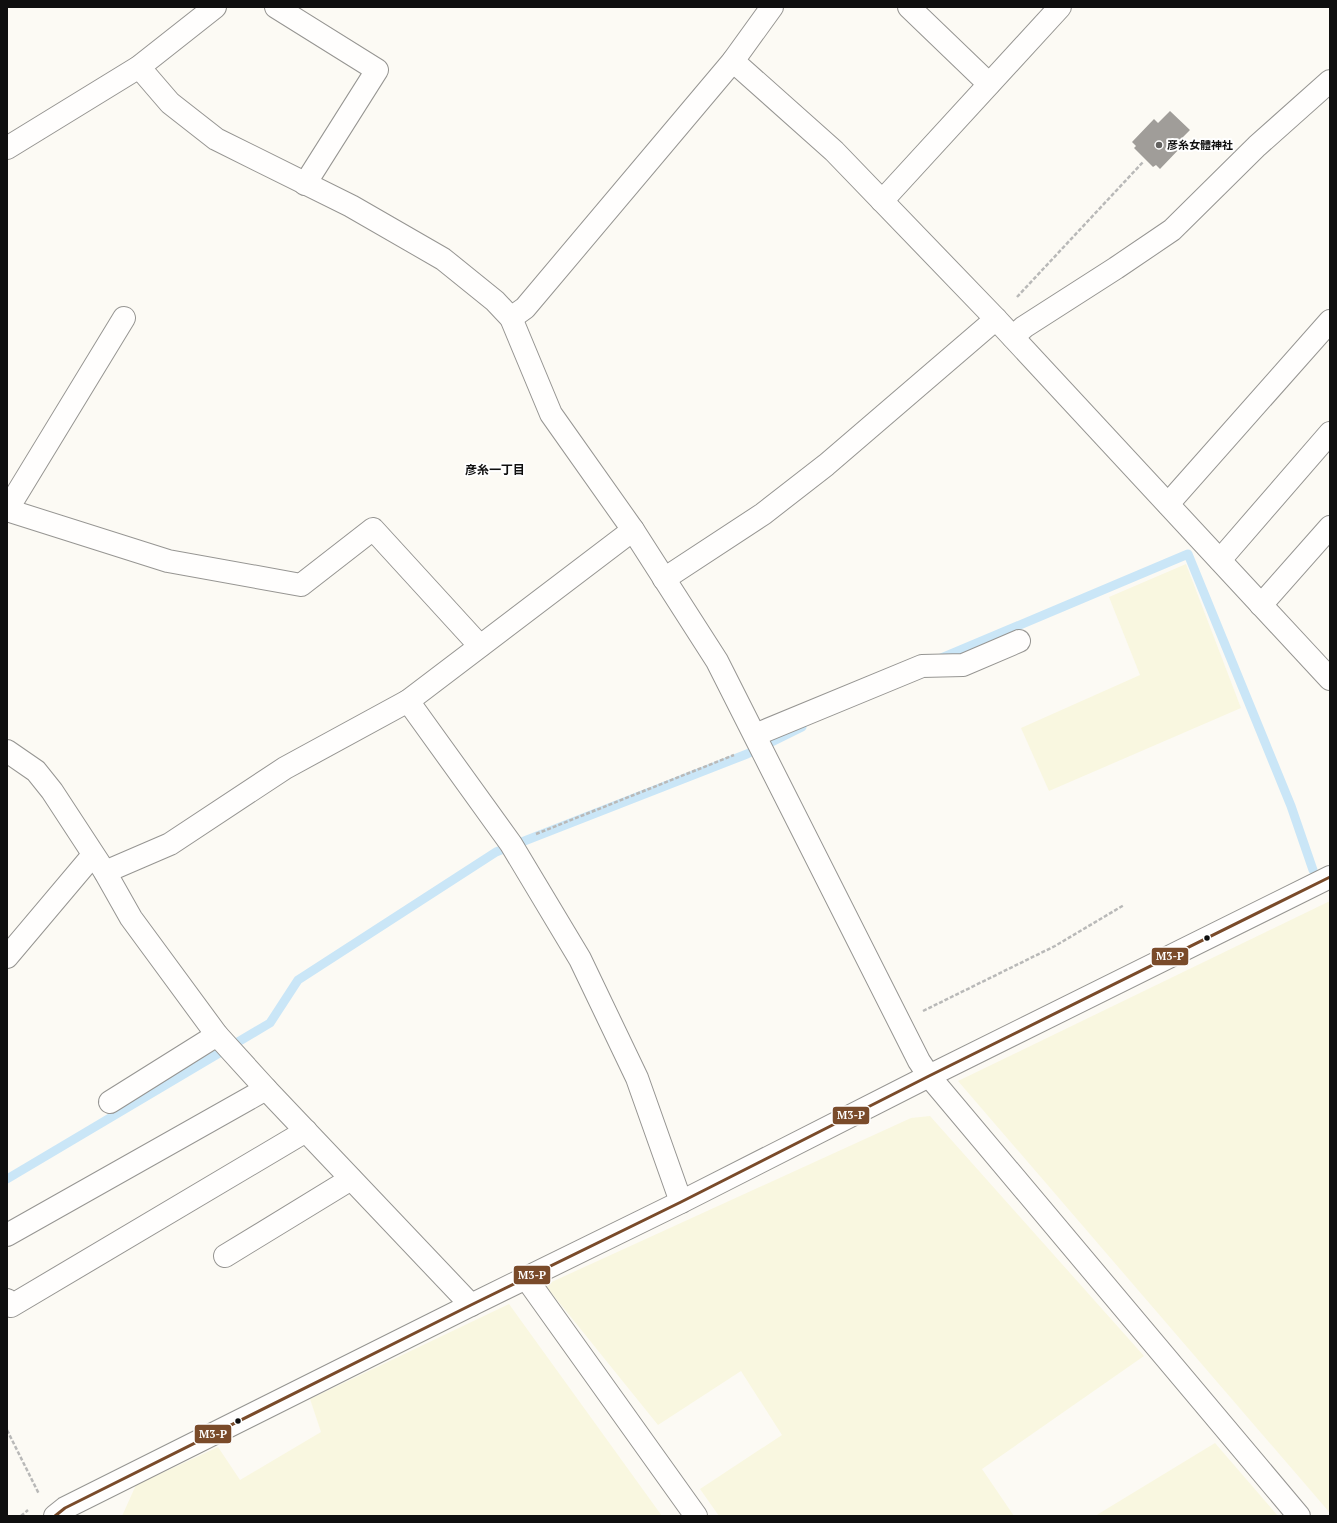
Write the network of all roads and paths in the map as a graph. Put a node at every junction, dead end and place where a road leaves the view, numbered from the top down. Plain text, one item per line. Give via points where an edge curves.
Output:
1 (214, 7) edge
2 (276, 7) edge
3 (772, 7) edge
4 (909, 7) edge
5 (1060, 7) edge
6 (733, 61) junction
7 (139, 67) junction
8 (1330, 81) edge
9 (989, 84) junction
10 (7, 148) edge
11 (1143, 162) dead end
12 (305, 184) junction
13 (882, 201) junction
14 (124, 318) dead end
15 (511, 318) junction
16 (996, 319) junction
17 (1330, 321) edge
18 (1013, 337) junction
19 (1330, 433) edge
20 (1168, 504) junction
21 (1330, 527) edge
22 (633, 530) junction
23 (1220, 560) junction
24 (664, 580) junction
25 (1261, 605) junction
26 (1019, 641) dead end
27 (480, 646) junction
28 (1330, 679) edge
29 (408, 701) junction
30 (757, 740) junction
31 (7, 751) edge
32 (511, 844) junction
33 (99, 864) junction
34 (1330, 877) edge
35 (1124, 905) dead end
36 (7, 957) edge
37 (900, 1023) junction
38 (217, 1035) junction
39 (929, 1076) junction
40 (266, 1089) junction
41 (110, 1102) dead end
42 (306, 1131) junction
43 (351, 1178) junction
44 (681, 1202) junction
45 (7, 1235) edge
46 (224, 1256) dead end
47 (526, 1278) junction
48 (7, 1300) edge
49 (471, 1305) junction
50 (7, 1430) edge
51 (41, 1498) dead end
52 (64, 1513) edge
53 (696, 1516) edge
54 (1299, 1516) edge

1 - 7 street
2 - 12 street via 377,70
3 - 6 street
4 - 9 street
5 - 9 street
6 - 13 street via 834,151
6 - 15 street via 525,308
7 - 10 street
7 - 12 street via 170,103 216,139
8 - 18 street via 1257,146 1172,230 1024,327
9 - 13 street
11 - 16 path
12 - 15 street via 351,206 443,259 495,301
13 - 16 street
14 - 27 street via 7,510 168,561 301,585 373,529
15 - 22 street via 551,414
16 - 18 street
16 - 24 street via 826,465 763,514
17 - 20 street
18 - 20 street
19 - 23 street
20 - 23 street
21 - 25 street
22 - 24 street
22 - 27 street
23 - 25 street
24 - 30 street via 717,661
25 - 28 street
26 - 30 street via 963,664 922,666
27 - 29 street
29 - 32 street
29 - 33 street via 285,768 170,844
30 - 32 path
30 - 37 street
31 - 33 street via 36,771 52,791
32 - 44 street via 580,959 637,1078
33 - 36 street
33 - 38 street via 131,918
34 - 39 street
35 - 37 path via 1055,946
37 - 39 street
38 - 40 street
38 - 41 street
39 - 44 street
39 - 54 street
40 - 42 street
40 - 45 street
42 - 43 street
42 - 48 street via 11,1306
43 - 46 street
43 - 49 street
44 - 47 street
47 - 49 street
47 - 53 street
49 - 52 street
50 - 51 path

